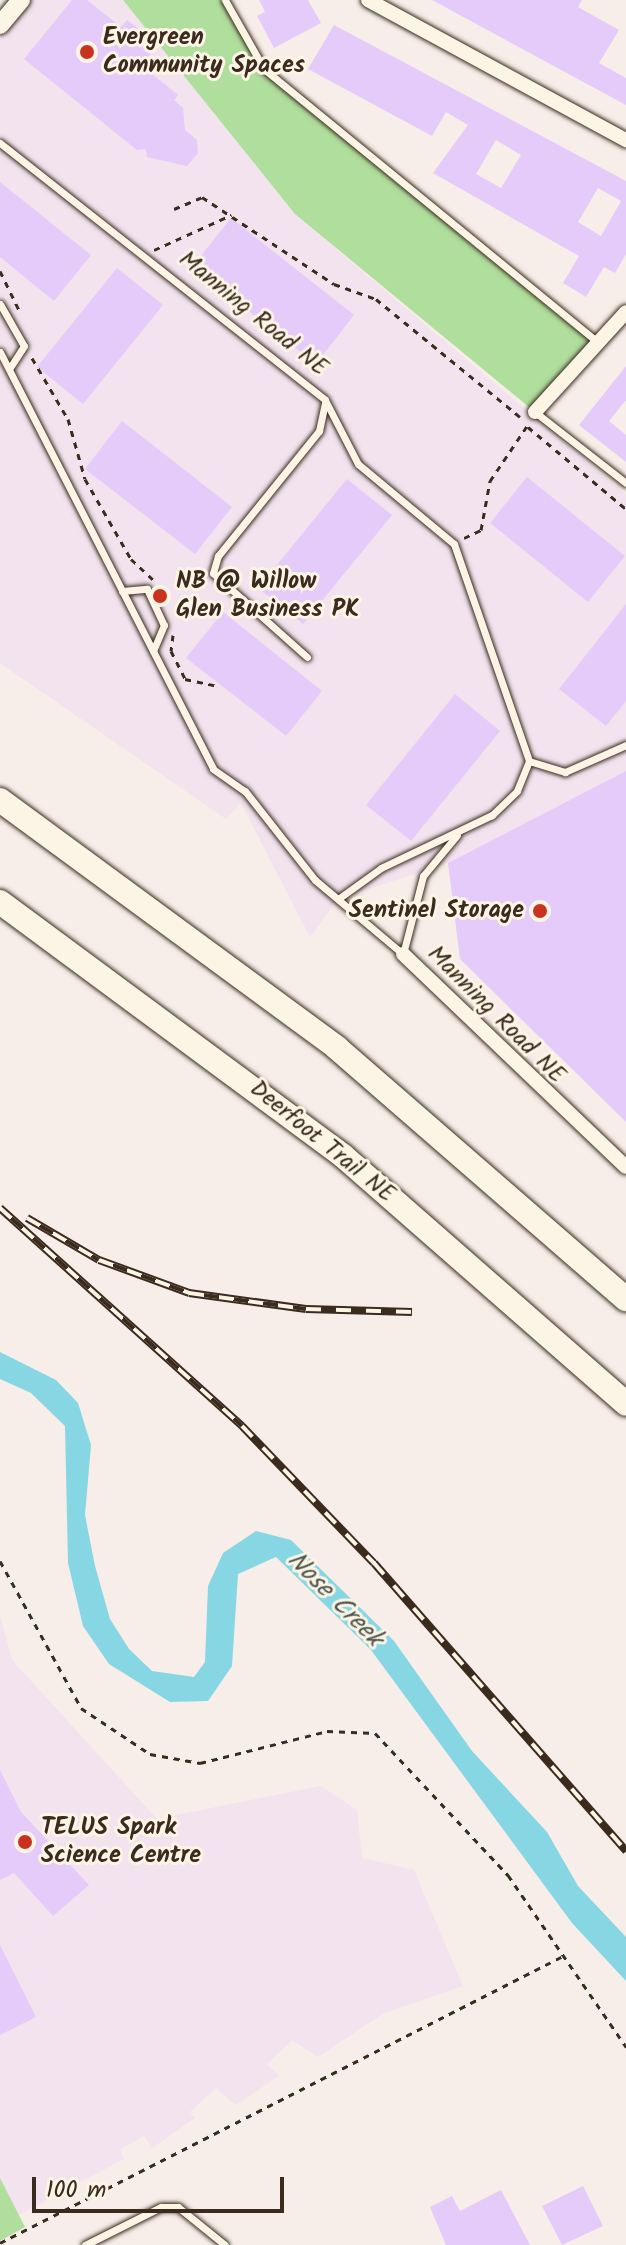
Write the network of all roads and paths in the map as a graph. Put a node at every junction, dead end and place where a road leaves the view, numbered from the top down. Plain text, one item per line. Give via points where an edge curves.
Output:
1 (21, 0) edge
2 (225, 0) edge
3 (368, 0) edge
4 (0, 25) edge
5 (626, 140) edge
6 (0, 143) edge
7 (174, 209) dead end
8 (231, 215) junction
9 (144, 255) junction
10 (0, 271) edge
11 (0, 304) edge
12 (626, 312) edge
13 (22, 317) dead end
14 (599, 344) junction
15 (30, 346) dead end
16 (0, 352) edge
17 (9, 369) junction
18 (325, 400) junction
19 (535, 412) joint
20 (528, 427) junction
21 (626, 483) edge
22 (626, 509) edge
23 (454, 544) junction
24 (158, 588) dead end
25 (122, 591) junction
26 (175, 624) dead end
27 (153, 651) junction
28 (307, 657) dead end
29 (217, 686) dead end
30 (626, 745) edge
31 (529, 761) junction
32 (0, 800) edge
33 (460, 832) junction
34 (338, 899) junction
35 (0, 902) edge
36 (403, 954) junction
37 (626, 1167) edge
38 (626, 1299) edge
39 (626, 1404) edge
40 (0, 1561) edge
41 (563, 1956) junction
42 (626, 2047) edge
43 (0, 2243) edge
44 (85, 2245) edge
45 (225, 2245) edge

1 - 4 street
2 - 14 lane via 264,69
3 - 5 street
6 - 9 lane, Manning Road NE
7 - 8 path via 202,197
8 - 9 path
8 - 20 path via 334,284 400,315
9 - 18 lane, Manning Road NE
10 - 13 path
11 - 17 lane via 24,346
12 - 14 street
14 - 19 street
15 - 24 path via 33,367 68,419 85,479 131,559
16 - 17 lane
17 - 25 lane
18 - 23 lane, Manning Road NE via 358,464
18 - 28 lane via 319,431 218,556 213,573
19 - 21 lane
20 - 22 path
20 - 23 path via 490,481 481,530
23 - 31 lane
25 - 27 lane
25 - 27 lane via 147,589 164,625
26 - 29 path via 171,651 185,679
27 - 34 lane via 213,769 245,791
30 - 31 lane via 565,772
31 - 33 lane, Manning Road NE via 517,791
32 - 38 highway via 337,1048
33 - 34 lane, Manning Road NE via 381,868
33 - 36 lane, Manning Road NE via 423,876
34 - 36 lane
35 - 39 highway, Deerfoot Trail NE via 343,1156
36 - 37 street, Manning Road NE
40 - 41 path via 62,1682 120,1740 200,1763 327,1731 375,1733 508,1875
41 - 42 path
41 - 43 path
44 - 45 lane via 161,2207 178,2207

